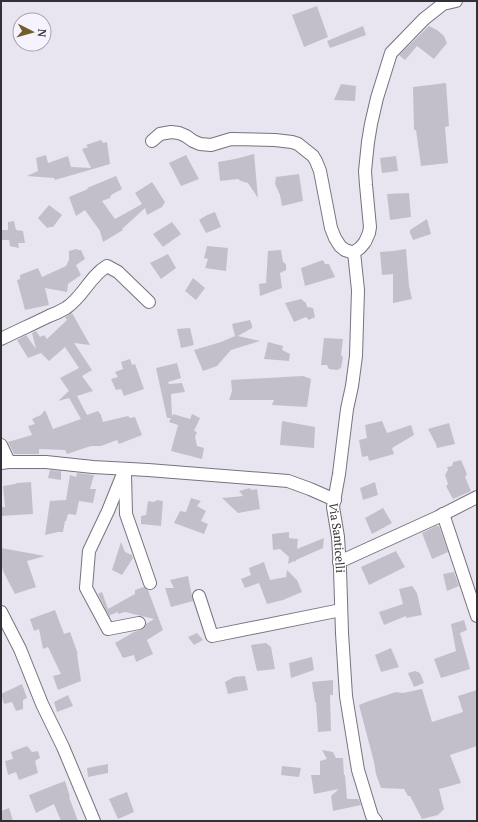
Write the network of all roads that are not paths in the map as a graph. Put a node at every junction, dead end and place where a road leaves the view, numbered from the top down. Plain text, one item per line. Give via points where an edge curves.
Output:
1 (456, 1) edge
2 (152, 141) dead end
3 (354, 252) junction
4 (149, 302) dead end
5 (1, 338) edge
6 (1, 445) edge
7 (5, 462) edge
8 (125, 469) junction
9 (477, 497) edge
10 (335, 500) junction
11 (443, 514) junction
12 (340, 562) junction
13 (150, 583) dead end
14 (199, 596) dead end
15 (341, 610) junction
16 (1, 612) edge
17 (477, 616) edge
18 (139, 623) dead end
19 (94, 821) edge
20 (376, 821) edge

1 - 3 street via 443,4 424,19 391,53 377,98 368,142 365,171 369,233 365,242
2 - 3 street via 160,134 171,132 179,133 200,144 211,145 231,139 275,140 298,144 312,156 320,171 335,238 345,250
3 - 10 street, Via Santicelli via 358,290 356,356
4 - 5 street via 118,272 107,266 66,308
6 - 7 street
7 - 8 street via 46,462
8 - 10 street via 288,481
8 - 13 street via 126,514
8 - 18 street via 89,551 86,588 108,629
9 - 11 street
10 - 12 street, Via Santicelli via 333,507
11 - 12 street
11 - 17 street
12 - 15 street, Via Santicelli
14 - 15 street via 212,636
15 - 20 street, Via Santicelli via 346,696 358,770 372,816
16 - 19 street via 20,649

